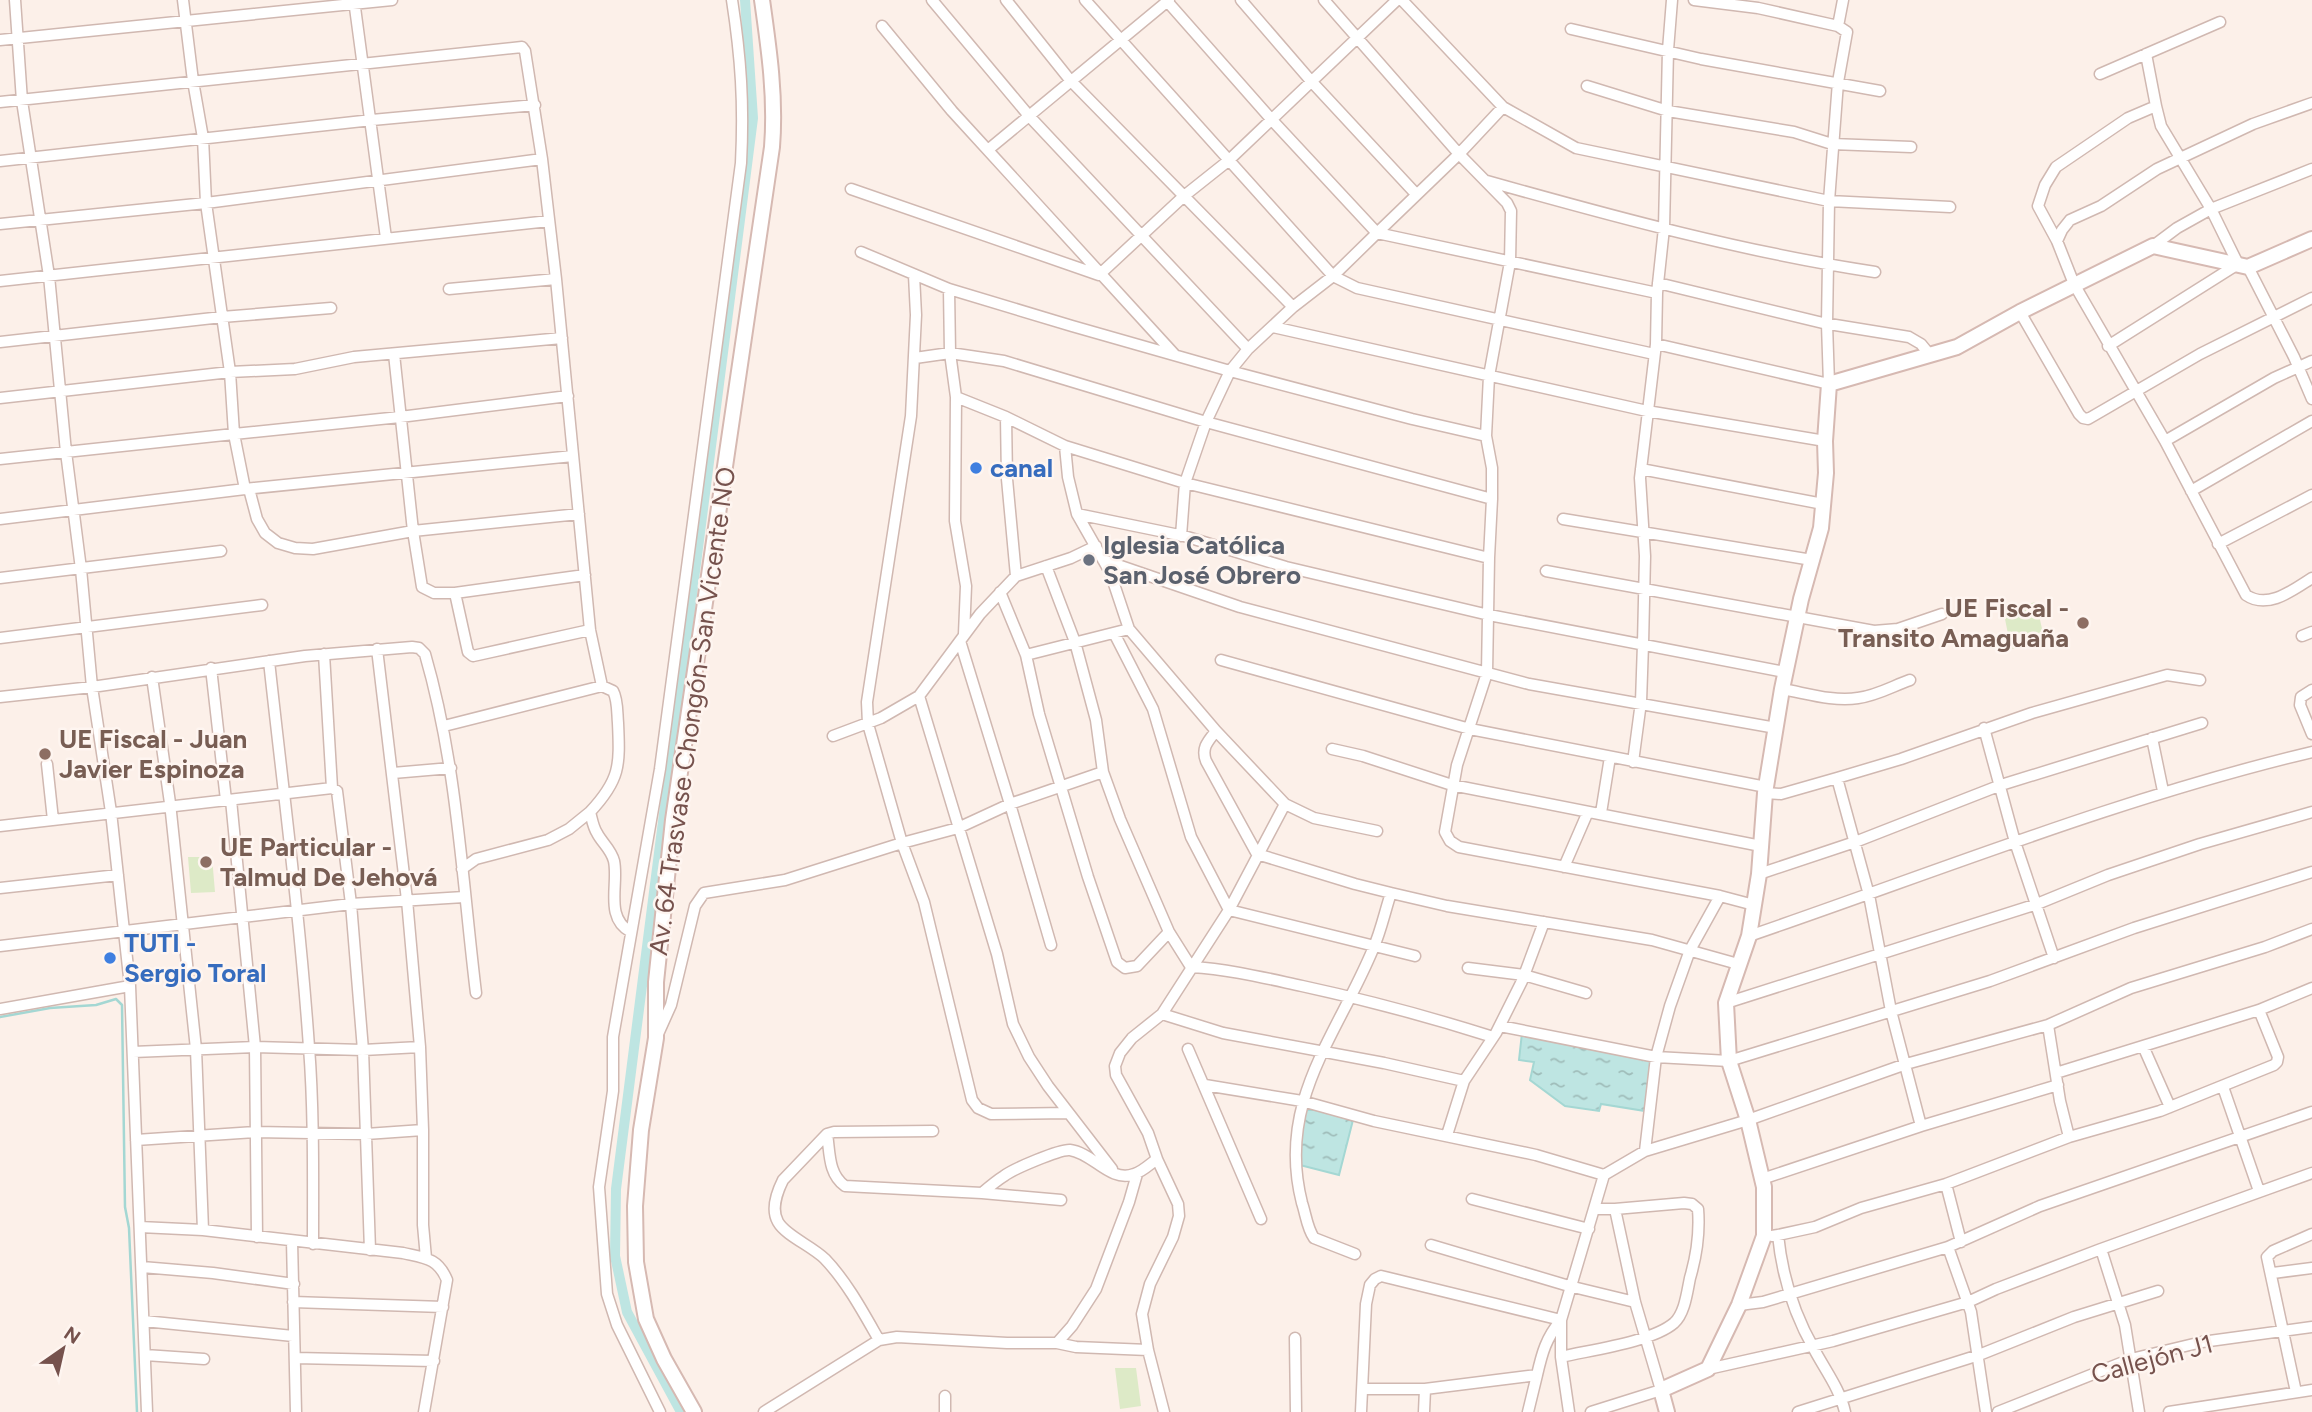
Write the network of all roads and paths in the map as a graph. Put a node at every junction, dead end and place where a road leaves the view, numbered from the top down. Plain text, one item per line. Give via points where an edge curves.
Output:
1 (15, 0) edge
2 (183, 0) edge
3 (393, 0) edge
4 (732, 0) edge
5 (762, 0) edge
6 (932, 0) edge
7 (1006, 0) edge
8 (1085, 0) edge
9 (1167, 0) edge
10 (1241, 0) edge
11 (1324, 0) edge
12 (1400, 0) edge
13 (1672, 0) edge
14 (1694, 0) edge
15 (1843, 0) edge
16 (354, 2) edge
17 (186, 22) junction
18 (2220, 22) dead end
19 (882, 26) dead end
20 (1838, 26) junction
21 (1571, 29) dead end
22 (17, 38) junction
23 (1355, 38) junction
24 (0, 40) edge
25 (1120, 40) junction
26 (1668, 50) junction
27 (2146, 54) junction
28 (364, 62) junction
29 (2100, 74) dead end
30 (1070, 80) junction
31 (192, 81) junction
32 (1311, 81) junction
33 (1838, 82) junction
34 (1587, 86) dead end
35 (1880, 91) dead end
36 (22, 101) junction
37 (0, 102) edge
38 (2312, 103) edge
39 (535, 105) junction
40 (2156, 106) junction
41 (1503, 107) junction
42 (1668, 111) junction
43 (1030, 117) junction
44 (1271, 119) junction
45 (372, 120) junction
46 (203, 138) junction
47 (1832, 144) junction
48 (1911, 147) dead end
49 (989, 149) junction
50 (1459, 154) junction
51 (31, 158) junction
52 (542, 159) junction
53 (2180, 159) junction
54 (0, 160) edge
55 (1228, 161) junction
56 (1667, 168) junction
57 (2312, 169) edge
58 (378, 180) junction
59 (1486, 181) junction
60 (851, 189) dead end
61 (1416, 194) junction
62 (1184, 196) junction
63 (1829, 201) junction
64 (206, 203) junction
65 (1950, 208) dead end
66 (2211, 209) junction
67 (549, 221) junction
68 (40, 222) junction
69 (0, 224) edge
70 (1664, 228) junction
71 (1377, 233) junction
72 (1141, 235) junction
73 (386, 238) junction
74 (2312, 239) edge
75 (2057, 241) junction
76 (2152, 246) junction
77 (861, 252) dead end
78 (214, 259) junction
79 (1510, 262) junction
80 (1828, 265) junction
81 (2243, 266) junction
82 (1875, 272) dead end
83 (915, 275) junction
84 (1099, 275) junction
85 (49, 276) junction
86 (1333, 276) junction
87 (556, 279) junction
88 (0, 281) edge
89 (2074, 285) junction
90 (1658, 288) junction
91 (449, 289) dead end
92 (949, 289) junction
93 (2312, 298) edge
94 (1293, 307) junction
95 (331, 308) dead end
96 (2020, 312) junction
97 (2274, 316) junction
98 (222, 317) junction
99 (1500, 319) junction
100 (1827, 324) junction
101 (1273, 327) junction
102 (55, 338) junction
103 (562, 338) junction
104 (0, 342) edge
105 (2108, 346) junction
106 (1248, 349) junction
107 (1655, 349) junction
108 (950, 353) junction
109 (394, 354) junction
110 (1175, 355) junction
111 (1930, 355) junction
112 (915, 358) junction
113 (2312, 362) edge
114 (2299, 367) junction
115 (1230, 371) junction
116 (230, 372) junction
117 (1489, 376) junction
118 (1829, 384) junction
119 (2136, 390) junction
120 (61, 391) junction
121 (568, 396) junction
122 (956, 397) junction
123 (0, 398) edge
124 (2312, 399) edge
125 (1647, 411) junction
126 (400, 417) junction
127 (1006, 417) junction
128 (2312, 421) edge
129 (1206, 422) junction
130 (233, 434) junction
131 (1486, 436) junction
132 (1825, 441) junction
133 (2165, 441) junction
134 (1065, 446) junction
135 (66, 452) junction
136 (573, 456) junction
137 (0, 459) edge
138 (1641, 469) junction
139 (406, 473) junction
140 (1185, 483) junction
141 (247, 489) junction
142 (2191, 491) junction
143 (2312, 495) edge
144 (1492, 499) junction
145 (1823, 504) junction
146 (74, 511) junction
147 (579, 514) junction
148 (1077, 514) junction
149 (0, 519) edge
150 (1563, 519) dead end
151 (413, 531) junction
152 (1644, 531) junction
153 (1181, 536) junction
154 (2218, 544) junction
155 (1096, 546) junction
156 (221, 551) dead end
157 (1489, 558) junction
158 (1104, 560) junction
159 (1812, 560) junction
160 (1046, 566) junction
161 (81, 569) junction
162 (1546, 571) dead end
163 (584, 575) junction
164 (1016, 576) junction
165 (0, 578) edge
166 (2312, 578) edge
167 (1644, 589) junction
168 (455, 593) junction
169 (1000, 593) junction
170 (262, 606) dead end
171 (1942, 614) dead end
172 (1489, 615) junction
173 (1797, 618) junction
174 (86, 627) junction
175 (1129, 629) junction
176 (590, 630) junction
177 (1114, 633) junction
178 (0, 638) edge
179 (962, 638) junction
180 (1075, 642) junction
181 (1643, 644) junction
182 (377, 649) junction
183 (324, 654) junction
184 (1026, 655) junction
185 (1221, 660) dead end
186 (269, 661) junction
187 (211, 668) junction
188 (1785, 672) junction
189 (1487, 673) junction
190 (152, 677) junction
191 (1910, 680) dead end
192 (2200, 680) dead end
193 (602, 686) junction
194 (92, 687) junction
195 (1782, 689) junction
196 (2312, 690) edge
197 (919, 696) junction
198 (0, 697) edge
199 (1641, 705) junction
200 (2202, 723) dead end
201 (868, 724) junction
202 (444, 726) junction
203 (1776, 728) junction
204 (1984, 728) junction
205 (1470, 729) junction
206 (1216, 731) junction
207 (2312, 734) edge
208 (832, 736) dead end
209 (2152, 738) junction
210 (1332, 749) dead end
211 (2312, 752) edge
212 (1610, 757) junction
213 (1633, 762) junction
214 (47, 764) dead end
215 (451, 768) junction
216 (1103, 772) junction
217 (393, 773) junction
218 (1837, 778) junction
219 (1061, 785) junction
220 (1452, 785) junction
221 (2001, 785) junction
222 (332, 788) junction
223 (1766, 790) junction
224 (2163, 791) junction
225 (283, 792) junction
226 (229, 800) junction
227 (1010, 804) junction
228 (1285, 804) junction
229 (171, 805) junction
230 (111, 812) junction
231 (590, 812) junction
232 (2312, 812) edge
233 (1601, 813) junction
234 (1587, 814) junction
235 (53, 820) junction
236 (0, 826) edge
237 (958, 828) junction
238 (1377, 831) dead end
239 (1855, 842) junction
240 (2015, 842) junction
241 (902, 843) junction
242 (1761, 846) junction
243 (1257, 854) junction
244 (1564, 867) junction
245 (462, 869) junction
246 (2312, 872) edge
247 (1759, 874) junction
248 (118, 875) junction
249 (0, 888) edge
250 (1391, 893) junction
251 (1869, 895) junction
252 (1720, 896) junction
253 (464, 897) junction
254 (407, 900) junction
255 (351, 904) junction
256 (2037, 904) junction
257 (1754, 905) junction
258 (1229, 910) junction
259 (297, 911) junction
260 (242, 917) junction
261 (1544, 922) junction
262 (183, 925) junction
263 (2312, 929) edge
264 (124, 930) junction
265 (631, 932) junction
266 (1169, 932) junction
267 (1749, 936) junction
268 (1051, 945) dead end
269 (0, 946) edge
270 (1375, 946) junction
271 (1690, 950) junction
272 (1881, 954) junction
273 (1415, 956) dead end
274 (2054, 958) junction
275 (1738, 964) junction
276 (1191, 967) junction
277 (1468, 968) dead end
278 (1524, 975) junction
279 (130, 986) junction
280 (2312, 988) edge
281 (476, 993) dead end
282 (1586, 993) dead end
283 (1350, 997) junction
284 (1726, 1003) junction
285 (0, 1009) edge
286 (2259, 1010) junction
287 (1891, 1012) junction
288 (1162, 1014) junction
289 (2048, 1025) junction
290 (1500, 1026) junction
291 (1493, 1037) junction
292 (656, 1038) junction
293 (2143, 1046) junction
294 (309, 1047) junction
295 (420, 1047) junction
296 (255, 1048) junction
297 (196, 1049) junction
298 (1188, 1049) dead end
299 (363, 1050) junction
300 (1322, 1051) junction
301 (133, 1052) junction
302 (1656, 1057) junction
303 (1729, 1060) junction
304 (1906, 1064) junction
305 (2056, 1073) junction
306 (1464, 1081) junction
307 (2058, 1084) junction
308 (1205, 1085) junction
309 (2223, 1087) junction
310 (1301, 1101) junction
311 (2170, 1107) junction
312 (2312, 1112) edge
313 (1068, 1113) junction
314 (1748, 1120) junction
315 (1921, 1126) junction
316 (423, 1130) junction
317 (933, 1131) dead end
318 (255, 1132) junction
319 (313, 1133) junction
320 (366, 1134) junction
321 (827, 1134) junction
322 (201, 1135) junction
323 (1447, 1135) junction
324 (2069, 1137) junction
325 (2239, 1138) junction
326 (136, 1140) junction
327 (1645, 1151) junction
328 (1157, 1159) junction
329 (2312, 1173) edge
330 (1137, 1174) junction
331 (1116, 1175) junction
332 (1604, 1175) junction
333 (1762, 1179) junction
334 (1947, 1184) junction
335 (2259, 1191) junction
336 (982, 1193) junction
337 (1472, 1199) dead end
338 (1061, 1200) dead end
339 (1595, 1209) junction
340 (1615, 1209) junction
341 (1261, 1219) dead end
342 (140, 1227) junction
343 (1589, 1229) junction
344 (203, 1230) junction
345 (2312, 1234) edge
346 (1771, 1236) junction
347 (257, 1237) junction
348 (292, 1241) junction
349 (1961, 1242) junction
350 (313, 1244) junction
351 (1431, 1245) dead end
352 (1948, 1247) junction
353 (2101, 1249) junction
354 (370, 1250) junction
355 (1355, 1254) dead end
356 (426, 1258) junction
357 (142, 1267) junction
358 (2312, 1268) edge
359 (2273, 1273) junction
360 (294, 1284) junction
361 (1569, 1286) junction
362 (2158, 1291) dead end
363 (1789, 1295) junction
364 (293, 1301) junction
365 (1635, 1302) junction
366 (1968, 1302) junction
367 (2119, 1302) junction
368 (1739, 1305) junction
369 (443, 1307) junction
370 (1561, 1320) junction
371 (144, 1321) junction
372 (2312, 1328) edge
373 (2284, 1332) junction
374 (293, 1336) junction
375 (1647, 1337) junction
376 (1295, 1338) dead end
377 (879, 1340) junction
378 (1057, 1343) junction
379 (1812, 1346) junction
380 (1148, 1350) junction
381 (145, 1355) junction
382 (1979, 1355) junction
383 (1561, 1357) junction
384 (295, 1358) junction
385 (204, 1359) dead end
386 (2131, 1359) junction
387 (434, 1361) junction
388 (1708, 1369) junction
389 (1536, 1376) junction
390 (1363, 1389) junction
391 (1424, 1389) junction
392 (1661, 1390) junction
393 (2312, 1390) edge
394 (2296, 1392) junction
395 (945, 1396) dead end
396 (1842, 1398) junction
397 (147, 1412) edge
398 (296, 1412) edge
399 (425, 1412) edge
400 (660, 1412) edge
401 (694, 1412) edge
402 (764, 1412) edge
403 (945, 1412) edge
404 (1164, 1412) edge
405 (1296, 1412) edge
406 (1361, 1412) edge
407 (1424, 1412) edge
408 (1528, 1412) edge
409 (1569, 1412) edge
410 (1591, 1412) edge
411 (1667, 1412) edge
412 (1798, 1412) edge
413 (1845, 1412) edge
414 (1986, 1412) edge
415 (1998, 1412) edge
416 (2139, 1412) edge
417 (2169, 1412) edge

1 - 22 street
2 - 17 street
3 - 16 street
4 - 265 street via 744,107 741,163 660,769
5 - 292 street, Av. 64 Trasvase Chongón-San Vicente NO via 771,67 772,147 673,820 656,982
6 - 43 street
7 - 30 street
8 - 25 street
9 - 25 street
9 - 44 street
10 - 32 street
11 - 23 street
12 - 23 street
12 - 41 street
13 - 26 street
14 - 20 street
15 - 20 street
16 - 17 street
16 - 28 street
17 - 22 street
17 - 31 street
18 - 27 street
19 - 49 street
20 - 33 street via 1847,38
21 - 26 street
22 - 24 street
22 - 36 street
23 - 32 street
23 - 50 street
25 - 30 street
25 - 55 street
26 - 33 street
26 - 42 street
27 - 29 street
27 - 40 street
28 - 31 street
28 - 39 street via 522,47
28 - 45 street
30 - 43 street
30 - 62 street
31 - 36 street
31 - 46 street
32 - 44 street
32 - 61 street
33 - 35 street
33 - 47 street
34 - 42 street
36 - 37 street
36 - 51 street
38 - 53 street via 2253,124
39 - 45 street
39 - 52 street
40 - 53 street via 2161,126
40 - 75 street via 2128,118 2056,167 2038,206
41 - 50 street
41 - 56 street via 1576,148
42 - 47 street via 1794,132
42 - 56 street
43 - 49 street
43 - 72 street
44 - 55 street
44 - 71 street
45 - 46 street
45 - 58 street
46 - 51 street
46 - 64 street
47 - 48 street
47 - 63 street
49 - 84 street
50 - 59 street
50 - 61 street
51 - 54 street
51 - 68 street
52 - 58 street
52 - 67 street
53 - 66 street
53 - 75 street via 2070,220
55 - 62 street
55 - 86 street
56 - 63 street
56 - 70 street
57 - 66 street
58 - 64 street
58 - 73 street
59 - 70 street
59 - 79 street via 1511,211
60 - 84 street
61 - 71 street
62 - 72 street
62 - 94 street
63 - 65 street
63 - 80 street
64 - 68 street
64 - 78 street
66 - 76 street
66 - 81 street
67 - 73 street
67 - 87 street
68 - 69 street
68 - 85 street
70 - 80 street
70 - 90 street
71 - 79 street
71 - 86 street
72 - 84 street
72 - 106 street
73 - 78 street
74 - 81 street
75 - 89 street
76 - 81 street
76 - 89 street
77 - 83 street
78 - 85 street
78 - 98 street
79 - 90 street
79 - 99 street
80 - 82 street
80 - 100 street
81 - 97 street
81 - 105 street
83 - 92 street
83 - 112 street
84 - 110 street
85 - 88 street
85 - 102 street
86 - 94 street
86 - 99 street via 1357,288
87 - 91 street
87 - 103 street
89 - 96 street
89 - 105 street
90 - 100 street
90 - 107 street
92 - 108 street
92 - 110 street
93 - 97 street
94 - 101 street
95 - 98 street
96 - 111 street via 1957,346
96 - 119 street via 2083,418
97 - 114 street
97 - 119 street
98 - 102 street
98 - 116 street
99 - 107 street
99 - 117 street
100 - 111 street via 1909,337
100 - 118 street
101 - 106 street
101 - 117 street
102 - 104 street
102 - 120 street
103 - 109 street
103 - 121 street
105 - 119 street
106 - 115 street
107 - 118 street
107 - 125 street
108 - 112 street
108 - 122 street
108 - 129 street via 1004,361
109 - 116 street via 295,369
109 - 126 street
110 - 115 street
111 - 118 street
112 - 201 street via 911,416 867,702
113 - 114 street
114 - 124 street
114 - 133 street
115 - 129 street
115 - 131 street
116 - 120 street
116 - 130 street
117 - 125 street
117 - 131 street
118 - 132 street
119 - 133 street
120 - 123 street
120 - 135 street
121 - 126 street
121 - 136 street
122 - 127 street
122 - 179 street via 955,521 966,586
125 - 132 street
125 - 138 street
126 - 130 street
126 - 139 street
127 - 134 street
127 - 164 street
128 - 142 street
129 - 140 street
129 - 144 street
130 - 135 street
130 - 141 street
131 - 144 street
132 - 145 street
133 - 142 street
134 - 140 street
134 - 148 street
135 - 137 street
135 - 146 street
136 - 139 street
136 - 147 street
138 - 145 street
138 - 152 street
139 - 141 street
139 - 151 street
140 - 153 street
140 - 157 street
141 - 146 street
141 - 151 street via 265,533 295,548 313,549
142 - 154 street
143 - 154 street
144 - 157 street
145 - 159 street
146 - 149 street
146 - 161 street
147 - 151 street
147 - 163 street
148 - 153 street
148 - 155 street
150 - 152 street
151 - 168 street via 422,587 434,593
152 - 159 street
152 - 167 street
153 - 172 street via 1286,567
154 - 166 street via 2246,595 2254,600 2278,598
155 - 158 street
155 - 160 street
156 - 161 street
157 - 172 street
158 - 175 street
158 - 189 street via 1240,607
159 - 173 street
160 - 164 street
160 - 180 street
161 - 165 street
161 - 174 street
162 - 167 street
163 - 168 street
163 - 176 street
164 - 169 street
167 - 173 street
167 - 181 street
168 - 176 street via 472,656
169 - 179 street
169 - 184 street
170 - 174 street
171 - 173 street via 1874,632
172 - 181 street
172 - 189 street
173 - 188 street
174 - 178 street
174 - 194 street
175 - 177 street
175 - 206 street
176 - 193 street
177 - 180 street
177 - 258 street via 1153,709 1191,837
179 - 197 street
179 - 227 street
180 - 184 street
180 - 216 street via 1096,720
181 - 188 street
181 - 199 street
182 - 183 street
182 - 202 street via 412,646 425,654
182 - 217 street
183 - 186 street
183 - 222 street
184 - 219 street
185 - 205 street
186 - 187 street
186 - 225 street
187 - 190 street
187 - 226 street
188 - 195 street
189 - 199 street
189 - 205 street
190 - 194 street
190 - 229 street
191 - 195 street via 1857,698
192 - 204 street via 2167,675
193 - 202 street
193 - 231 street via 615,695 619,759 612,786
194 - 198 street
194 - 230 street
195 - 203 street
196 - 207 street via 2301,696 2300,705
197 - 201 street
197 - 237 street
199 - 203 street
199 - 213 street
200 - 209 street
201 - 208 street
201 - 241 street
202 - 215 street
203 - 223 street
204 - 218 street
204 - 221 street
205 - 212 street
205 - 220 street
206 - 228 street
206 - 243 street via 1205,745 1206,761
209 - 221 street
209 - 224 street
210 - 220 street
211 - 224 street
212 - 213 street
212 - 233 street
213 - 223 street
214 - 235 street
215 - 217 street
215 - 245 street
216 - 219 street
216 - 266 street
217 - 254 street
218 - 223 street via 1782,794
218 - 239 street
219 - 227 street
219 - 266 street via 1117,962 1125,968 1138,966
220 - 234 street
220 - 244 street via 1446,832 1450,841 1459,847
221 - 239 street
221 - 240 street
222 - 225 street
222 - 255 street via 339,795
223 - 242 street
224 - 240 street
225 - 226 street
225 - 259 street
226 - 229 street
226 - 260 street
227 - 237 street
227 - 268 street
228 - 238 street via 1314,818
228 - 243 street
229 - 230 street
229 - 262 street
230 - 235 street
230 - 248 street
231 - 245 street via 548,840 475,859
231 - 265 street via 614,862 616,915
232 - 256 street via 2200,844
233 - 234 street
233 - 242 street
234 - 244 street
235 - 236 street
237 - 241 street
237 - 313 street via 997,954 1013,1024 1029,1057
239 - 247 street
239 - 251 street
240 - 251 street
240 - 256 street
241 - 292 street via 786,880 704,893 695,905 671,1006
241 - 313 street via 932,928 972,1100 991,1114
242 - 247 street
243 - 250 street
243 - 258 street
244 - 252 street
245 - 253 street
246 - 274 street
247 - 257 street
248 - 249 street
248 - 264 street
250 - 261 street
250 - 270 street
251 - 267 street
251 - 272 street
252 - 257 street
252 - 271 street
253 - 254 street
253 - 281 street
254 - 255 street
254 - 295 street
255 - 259 street
255 - 299 street
256 - 272 street
256 - 274 street
257 - 267 street
258 - 270 street
258 - 276 street
259 - 260 street
259 - 294 street
260 - 262 street
260 - 296 street
261 - 271 street
261 - 278 street
262 - 264 street
262 - 297 street
263 - 289 street via 2131,988
264 - 269 street
264 - 279 street
265 - 400 street via 614,1037 613,1091 598,1201 607,1294 617,1325
266 - 276 street
267 - 275 street
270 - 273 street
270 - 283 street
271 - 275 street
271 - 302 street
272 - 284 street
272 - 287 street
274 - 287 street
275 - 284 street
276 - 283 street via 1220,968
276 - 288 street
277 - 278 street
278 - 282 street
278 - 290 street
279 - 285 street
279 - 301 street
280 - 286 street
283 - 291 street
283 - 300 street
284 - 303 street
286 - 293 street
286 - 309 street via 2277,1062
287 - 303 street
287 - 304 street
288 - 300 street via 1223,1033
288 - 328 street via 1132,1038 1115,1066
289 - 304 street
289 - 305 street
290 - 291 street
290 - 302 street
291 - 306 street
292 - 401 street, Av. 64 Trasvase Chongón-San Vicente NO via 640,1130 636,1262 646,1319
293 - 305 street
293 - 311 street
294 - 296 street
294 - 299 street
294 - 319 street
295 - 299 street
295 - 316 street
296 - 297 street
296 - 318 street
297 - 301 street
297 - 322 street
298 - 308 street
299 - 320 street
300 - 306 street
300 - 310 street
301 - 326 street
302 - 303 street
302 - 327 street
303 - 314 street
304 - 314 street
304 - 315 street
305 - 307 street
306 - 323 street
307 - 315 street
307 - 324 street
308 - 310 street
308 - 341 street
309 - 311 street
309 - 325 street
310 - 323 street
310 - 355 street via 1294,1159 1310,1233 1318,1242
311 - 324 street
312 - 325 street
313 - 331 street
314 - 327 street
314 - 333 street
315 - 333 street
316 - 320 street
316 - 356 street
317 - 321 street
318 - 319 street
318 - 322 street
318 - 347 street
319 - 320 street
319 - 350 street
320 - 354 street
321 - 336 street via 835,1177 845,1186
321 - 377 street via 783,1180 774,1213 783,1229 810,1245 845,1283
322 - 326 street
322 - 344 street
323 - 332 street
324 - 334 street
325 - 335 street
325 - 349 street via 2040,1206
326 - 342 street
327 - 332 street
328 - 330 street
328 - 380 street via 1179,1216 1150,1284 1143,1314
329 - 335 street
330 - 331 street
330 - 378 street via 1096,1289
331 - 336 street via 1068,1150 1004,1175
332 - 339 street
333 - 346 street
334 - 346 street via 1861,1208 1815,1227
334 - 349 street
335 - 353 street
336 - 338 street
337 - 343 street
339 - 340 street
339 - 343 street
340 - 365 street
340 - 375 street via 1685,1203 1698,1209 1697,1255 1680,1315 1673,1324
342 - 344 street
342 - 357 street
343 - 361 street
344 - 347 street
345 - 359 street via 2269,1253
346 - 363 street
346 - 368 street
347 - 348 street
348 - 350 street
348 - 360 street
349 - 352 street
350 - 354 street
351 - 361 street
352 - 363 street
352 - 366 street
353 - 366 street
353 - 367 street
354 - 356 street
356 - 369 street via 442,1267 447,1280
357 - 360 street
357 - 371 street
358 - 359 street
359 - 373 street
360 - 364 street
361 - 365 street
361 - 370 street
362 - 367 street
363 - 368 street
363 - 379 street
364 - 369 street
364 - 374 street
365 - 375 street
366 - 379 street
366 - 382 street
367 - 382 street
367 - 386 street
368 - 388 street
369 - 387 street
370 - 383 street
370 - 389 street via 1544,1345
370 - 390 street via 1381,1276 1370,1285 1366,1304
371 - 374 street
371 - 381 street
372 - 373 street, Callejón J1
373 - 386 street, Callejón J1 via 2202,1342
373 - 394 street
374 - 384 street
375 - 383 street
375 - 392 street
376 - 405 street
377 - 378 street
377 - 402 street
378 - 380 street
379 - 388 street
379 - 396 street
380 - 404 street
381 - 385 street
381 - 397 street
382 - 396 street
382 - 414 street
383 - 409 street
384 - 387 street
384 - 398 street
386 - 415 street, Callejón J1
386 - 416 street
387 - 399 street
388 - 392 street
389 - 391 street
389 - 408 street
390 - 391 street
390 - 406 street
391 - 407 street
392 - 410 street
392 - 411 street
393 - 394 street
394 - 417 street
395 - 403 street
396 - 412 street
396 - 413 street

